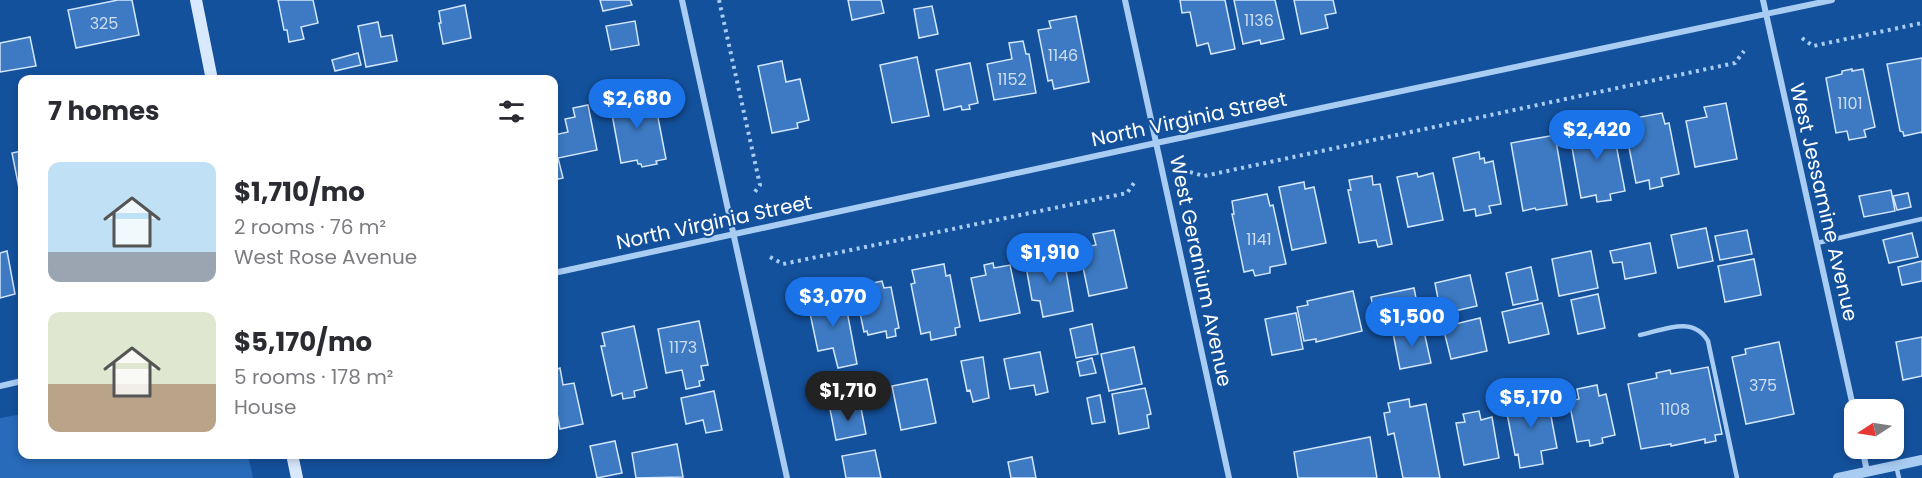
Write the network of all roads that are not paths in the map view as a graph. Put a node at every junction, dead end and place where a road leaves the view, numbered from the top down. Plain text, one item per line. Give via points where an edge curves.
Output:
1 (196, 0) edge
2 (682, 0) edge
3 (1125, 0) edge
4 (1762, 0) edge
5 (1832, 0) edge
6 (1766, 14) junction
7 (211, 75) edge
8 (1156, 143) junction
9 (1922, 219) edge
10 (734, 235) junction
11 (1817, 243) junction
12 (558, 272) edge
13 (1640, 335) dead end
14 (18, 382) edge
15 (0, 386) edge
16 (1851, 399) edge
17 (293, 459) edge
18 (1864, 459) edge
19 (1922, 460) edge
20 (1896, 465) junction
21 (1867, 471) junction
22 (297, 478) edge
23 (787, 478) edge
24 (1229, 478) edge
25 (1737, 478) edge
26 (1838, 478) edge
27 (1899, 478) edge

1 - 7 main road
2 - 10 street
3 - 8 street, West Geranium Avenue
4 - 6 street, West Jessamine Avenue
5 - 6 street, North Virginia Street
6 - 8 street, North Virginia Street
6 - 11 street, West Jessamine Avenue
8 - 10 street, North Virginia Street
8 - 24 street, West Geranium Avenue
9 - 11 lane
10 - 12 street, North Virginia Street
10 - 23 street
11 - 16 street, West Jessamine Avenue
13 - 25 lane via 1688,326 1703,333
14 - 15 street
17 - 22 main road
18 - 21 street
19 - 20 street
20 - 21 street
20 - 27 lane
21 - 26 street

